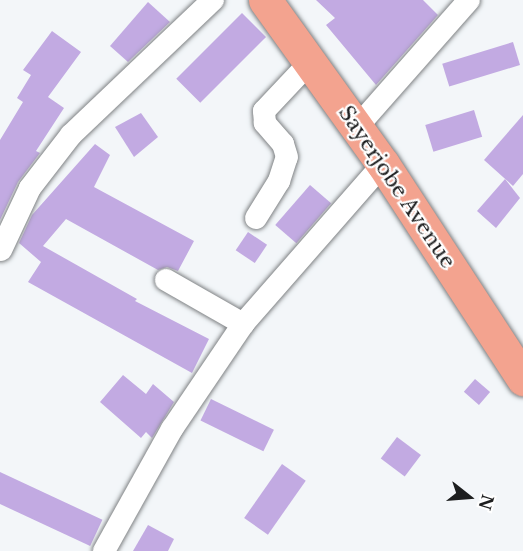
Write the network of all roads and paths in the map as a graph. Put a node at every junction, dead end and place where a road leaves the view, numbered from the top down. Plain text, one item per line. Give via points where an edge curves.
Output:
1 (213, 0) edge
2 (265, 0) edge
3 (468, 0) edge
4 (310, 62) junction
5 (357, 127) junction
6 (383, 164) junction
7 (256, 218) dead end
8 (1, 250) edge
9 (166, 280) dead end
10 (243, 324) junction
11 (523, 379) edge
12 (104, 551) edge

1 - 8 street via 71,135 30,188
2 - 4 main road, Sayerjobe Avenue
3 - 5 street
4 - 5 main road, Sayerjobe Avenue
4 - 7 street via 264,111 265,123 283,144 287,157 279,181
5 - 6 main road, Sayerjobe Avenue
6 - 10 street
6 - 11 main road, Sayerjobe Avenue
9 - 10 street
10 - 12 street via 171,429

